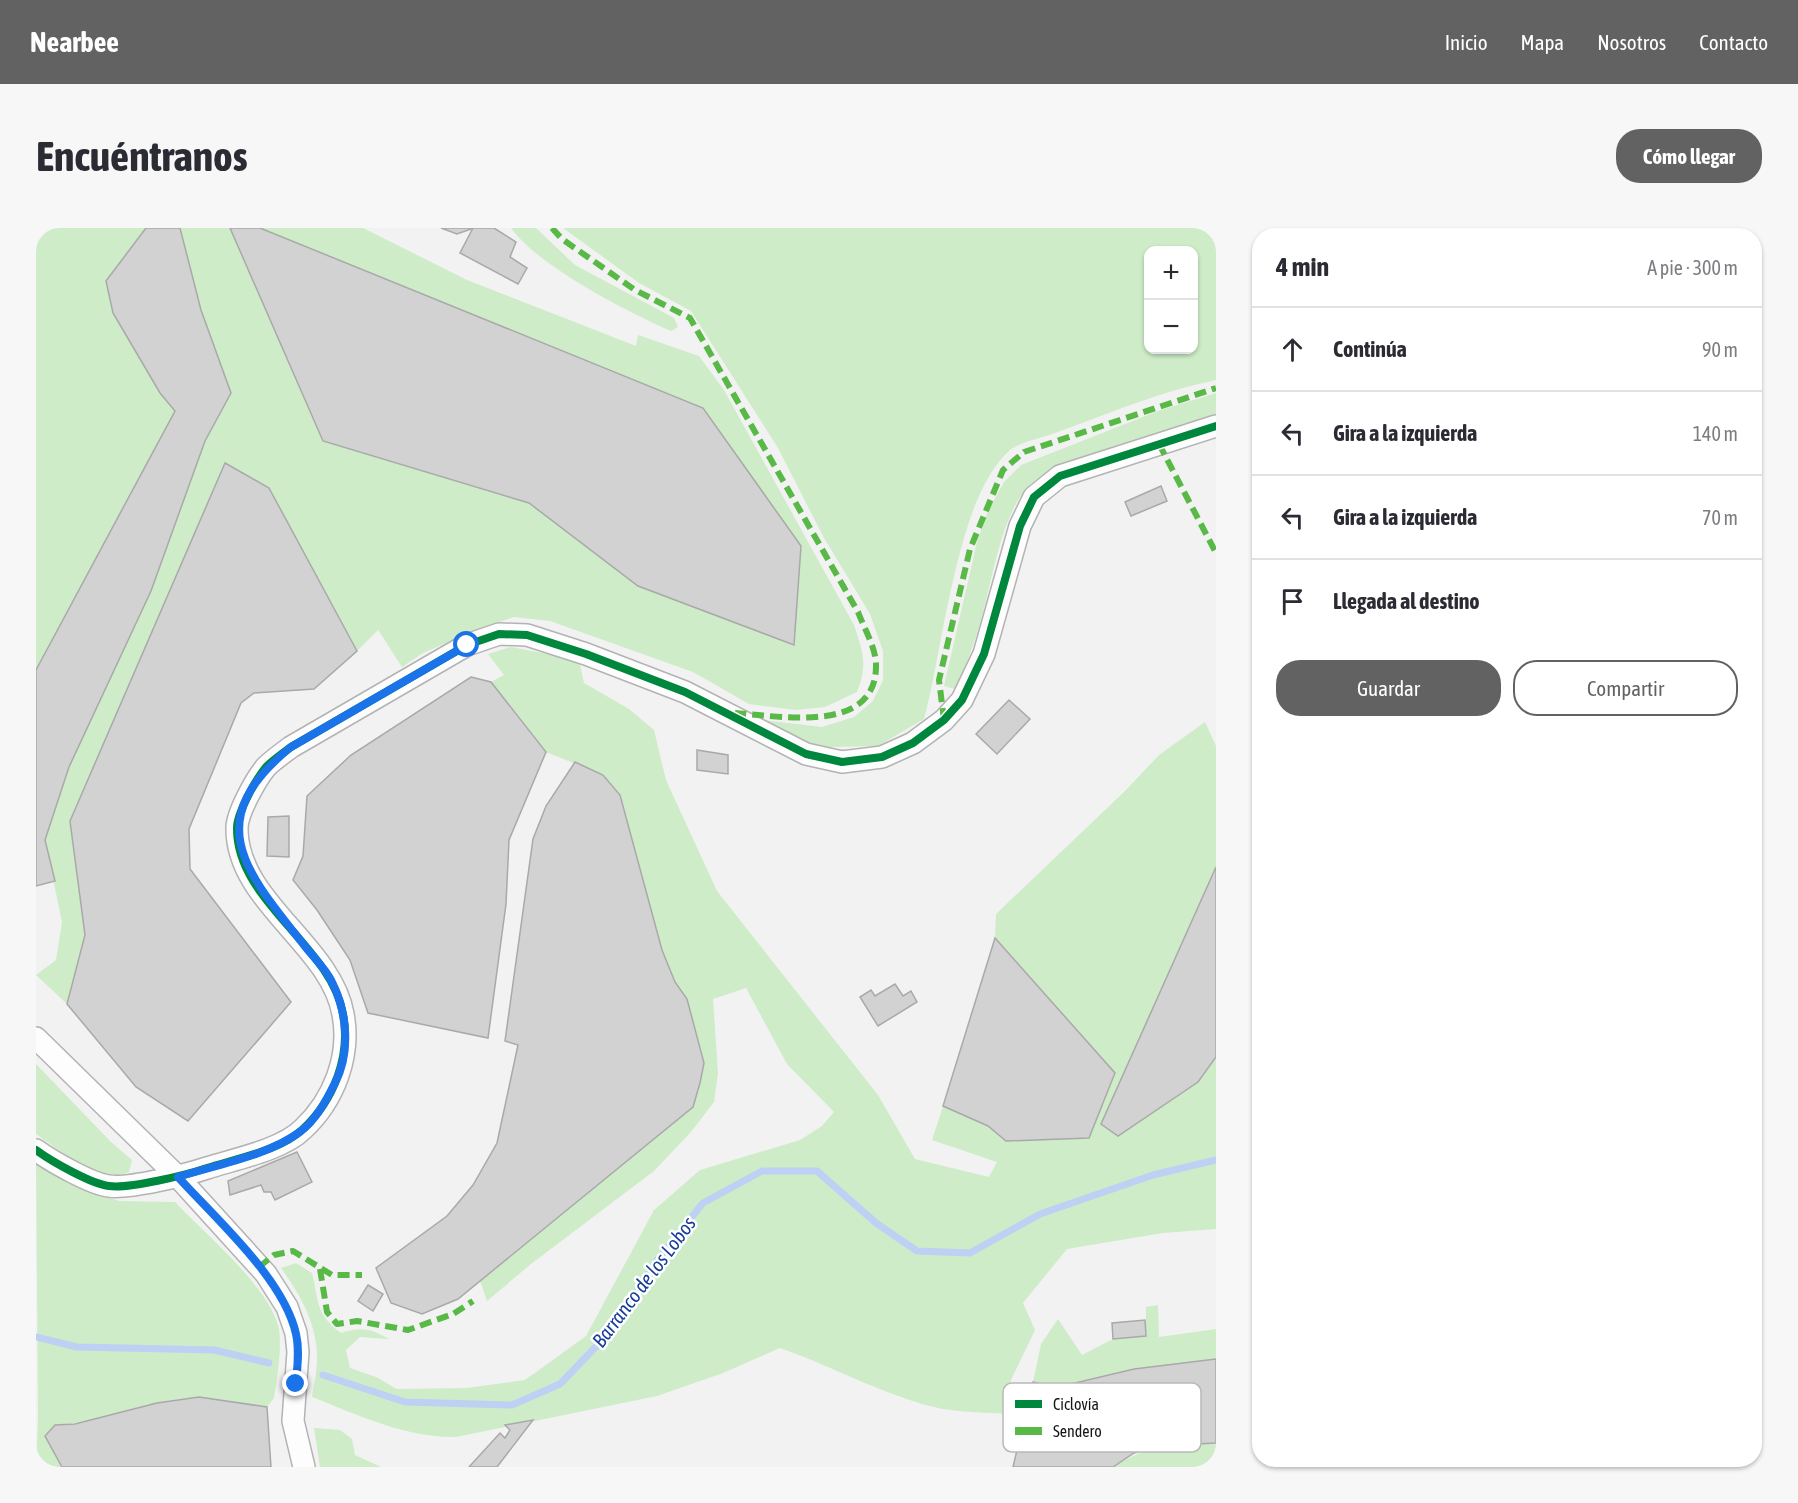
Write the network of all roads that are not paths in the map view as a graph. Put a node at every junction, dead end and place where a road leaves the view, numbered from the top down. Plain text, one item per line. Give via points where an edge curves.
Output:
1 (1216, 426) edge
2 (36, 1038) edge
3 (36, 1150) edge
4 (178, 1177) junction
5 (304, 1467) edge

1 - 4 street via 1060,476 1034,497 1020,526 984,654 962,700 921,737 882,757 842,762 806,754 685,692 527,634 499,634 467,645 291,747 266,767 248,797 237,827 243,858 258,886 331,980 343,1013 345,1043 341,1071 327,1099 303,1130 272,1147
2 - 4 street
3 - 4 street via 53,1162 109,1186
4 - 5 street via 266,1274 287,1307 296,1333 293,1421

